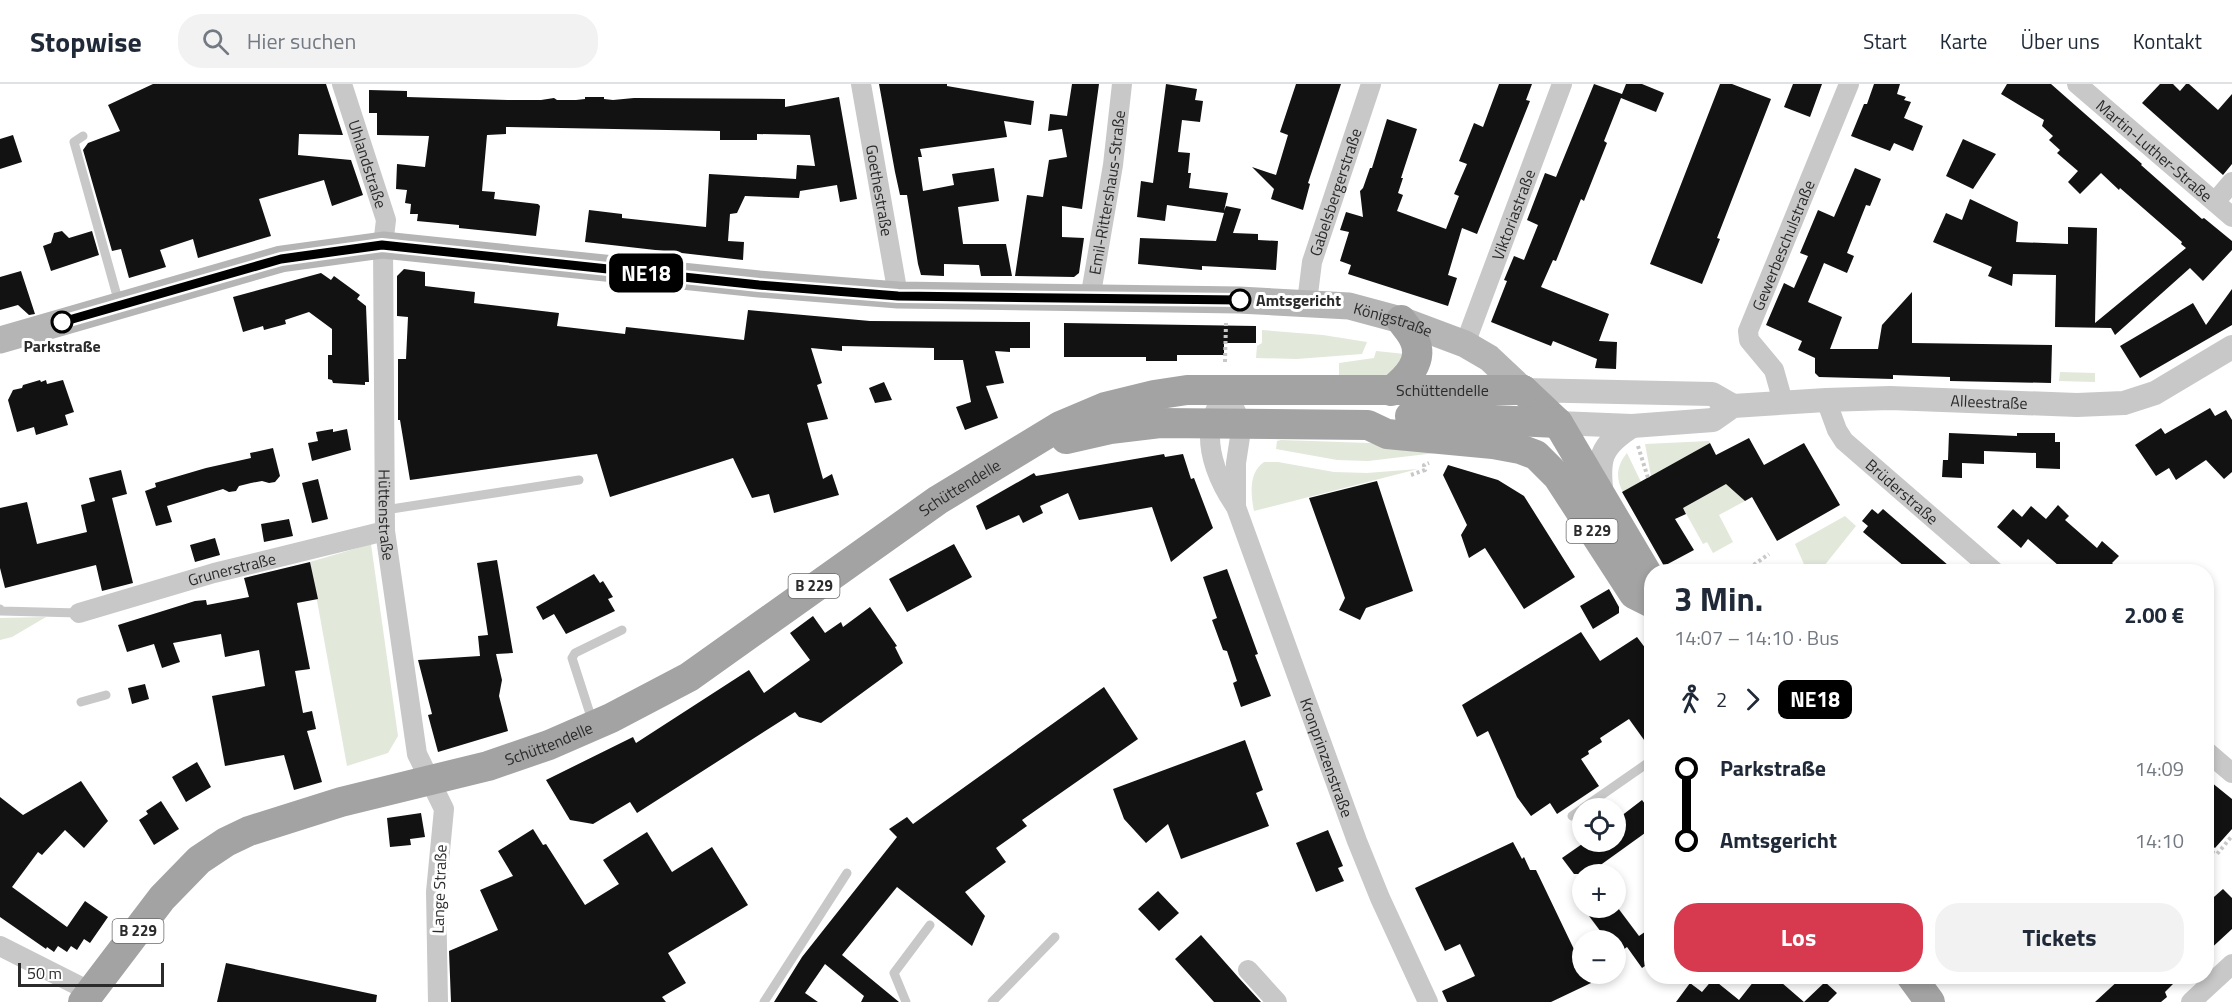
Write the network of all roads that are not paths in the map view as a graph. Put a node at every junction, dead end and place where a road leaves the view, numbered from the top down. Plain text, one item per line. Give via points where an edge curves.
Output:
1 (342, 84) edge
2 (861, 84) edge
3 (1122, 84) edge
4 (1371, 84) edge
5 (1562, 84) edge
6 (1849, 84) edge
7 (2078, 84) edge
8 (83, 136) dead end
9 (2232, 182) edge
10 (2215, 202) junction
11 (2232, 217) edge
12 (382, 245) junction
13 (898, 296) junction
14 (1090, 299) junction
15 (1307, 302) junction
16 (120, 305) junction
17 (1401, 320) junction
18 (0, 340) edge
19 (1465, 344) junction
20 (2232, 347) edge
21 (1225, 376) junction
22 (1391, 390) junction
23 (1523, 390) junction
24 (1826, 400) junction
25 (1783, 402) junction
26 (1733, 406) junction
27 (1518, 420) junction
28 (1211, 423) junction
29 (1558, 423) junction
30 (1242, 424) junction
31 (1368, 425) junction
32 (1632, 426) junction
33 (1017, 452) junction
34 (1536, 455) junction
35 (579, 480) dead end
36 (1602, 498) junction
37 (1236, 507) junction
38 (385, 510) junction
39 (385, 531) junction
40 (1986, 564) edge
41 (1644, 569) edge
42 (1644, 599) edge
43 (0, 609) edge
44 (79, 613) joint
45 (622, 630) dead end
46 (106, 695) dead end
47 (81, 702) dead end
48 (593, 726) junction
49 (2214, 758) edge
50 (1644, 766) edge
51 (2232, 773) edge
52 (430, 780) junction
53 (1598, 798) edge
54 (847, 873) dead end
55 (930, 925) dead end
56 (1055, 937) dead end
57 (0, 946) edge
58 (2232, 964) edge
59 (1248, 970) dead end
60 (2214, 981) edge
61 (1917, 984) edge
62 (2210, 984) edge
63 (87, 997) edge
64 (438, 1002) edge
65 (764, 1002) edge
66 (906, 1002) edge
67 (992, 1002) edge
68 (1277, 1002) edge
69 (1428, 1002) edge
70 (1930, 1002) edge
71 (2191, 1002) edge

1 - 12 street, Uhlandstraße via 386,220
2 - 13 street, Goethestraße
3 - 14 street, Emil-Rittershaus-Straße via 1113,165
4 - 15 street, Gabelsbergerstraße via 1312,262
5 - 19 street, Viktoriastraße
6 - 25 street, Gewerbeschulstraße via 1748,331 1749,340 1774,370
7 - 10 street, Martin-Luther-Straße
8 - 16 lane via 74,142
9 - 10 street
10 - 11 street, Martin-Luther-Straße
12 - 13 main road, Königstraße
12 - 16 main road, Königstraße via 281,259
12 - 38 street, Hüttenstraße
13 - 14 main road, Königstraße
14 - 15 main road, Königstraße
15 - 17 main road, Königstraße via 1349,306
16 - 18 main road, Königstraße
17 - 19 main road, Königstraße
17 - 22 main road via 1415,341 1414,367
19 - 23 main road, Königstraße via 1489,358
20 - 24 street, Alleestraße via 2155,393 2124,404
21 - 22 main road, Schüttendelle / B 229
21 - 28 street, Kronprinzenstraße
21 - 30 street
21 - 33 main road, Schüttendelle / B 229 via 1187,390 1106,407 1060,426
22 - 23 main road, Schüttendelle / B 229
23 - 26 street, Alleestraße via 1712,394
23 - 27 main road
23 - 29 main road, B 229
24 - 25 street, Alleestraße
24 - 40 street, Brüderstraße via 1844,441
25 - 26 street, Alleestraße
26 - 32 street, Alleestraße via 1713,420
27 - 29 main road, B 229
27 - 31 main road, Schüttendelle / B 229 via 1387,415
27 - 34 main road, B 229
28 - 30 main road, Schüttendelle / B 229
28 - 33 main road, Schüttendelle / B 229 via 1160,423 1110,429
28 - 37 street, Kronprinzenstraße via 1212,453 1224,489
29 - 32 street, Alleestraße
29 - 36 main road, B 229
30 - 31 main road, Schüttendelle / B 229
30 - 37 street, Kronprinzenstraße
31 - 34 main road, Schüttendelle / B 229 via 1387,434 1503,445
32 - 36 street via 1616,436 1602,456 1598,471
33 - 48 main road, Schüttendelle / B 229 via 938,500 689,677
34 - 42 main road, B 229 via 1558,477 1634,594
35 - 38 lane
36 - 41 main road, B 229
37 - 69 street, Kronprinzenstraße via 1357,841
38 - 39 street, Hüttenstraße
39 - 44 street, Grunerstraße via 224,570
39 - 52 street, Hüttenstraße via 417,754
43 - 44 lane
45 - 48 lane via 572,658
46 - 47 lane
48 - 52 main road, Schüttendelle / B 229 via 488,766
49 - 51 street
50 - 53 lane
52 - 63 main road, Schüttendelle / B 229 via 341,802 226,842 199,860 162,898
52 - 64 street, Lange Straße via 444,809 436,892
54 - 65 lane
55 - 66 lane via 894,973
56 - 67 lane
57 - 63 street
58 - 60 street
59 - 68 street
61 - 70 main road
62 - 71 street

